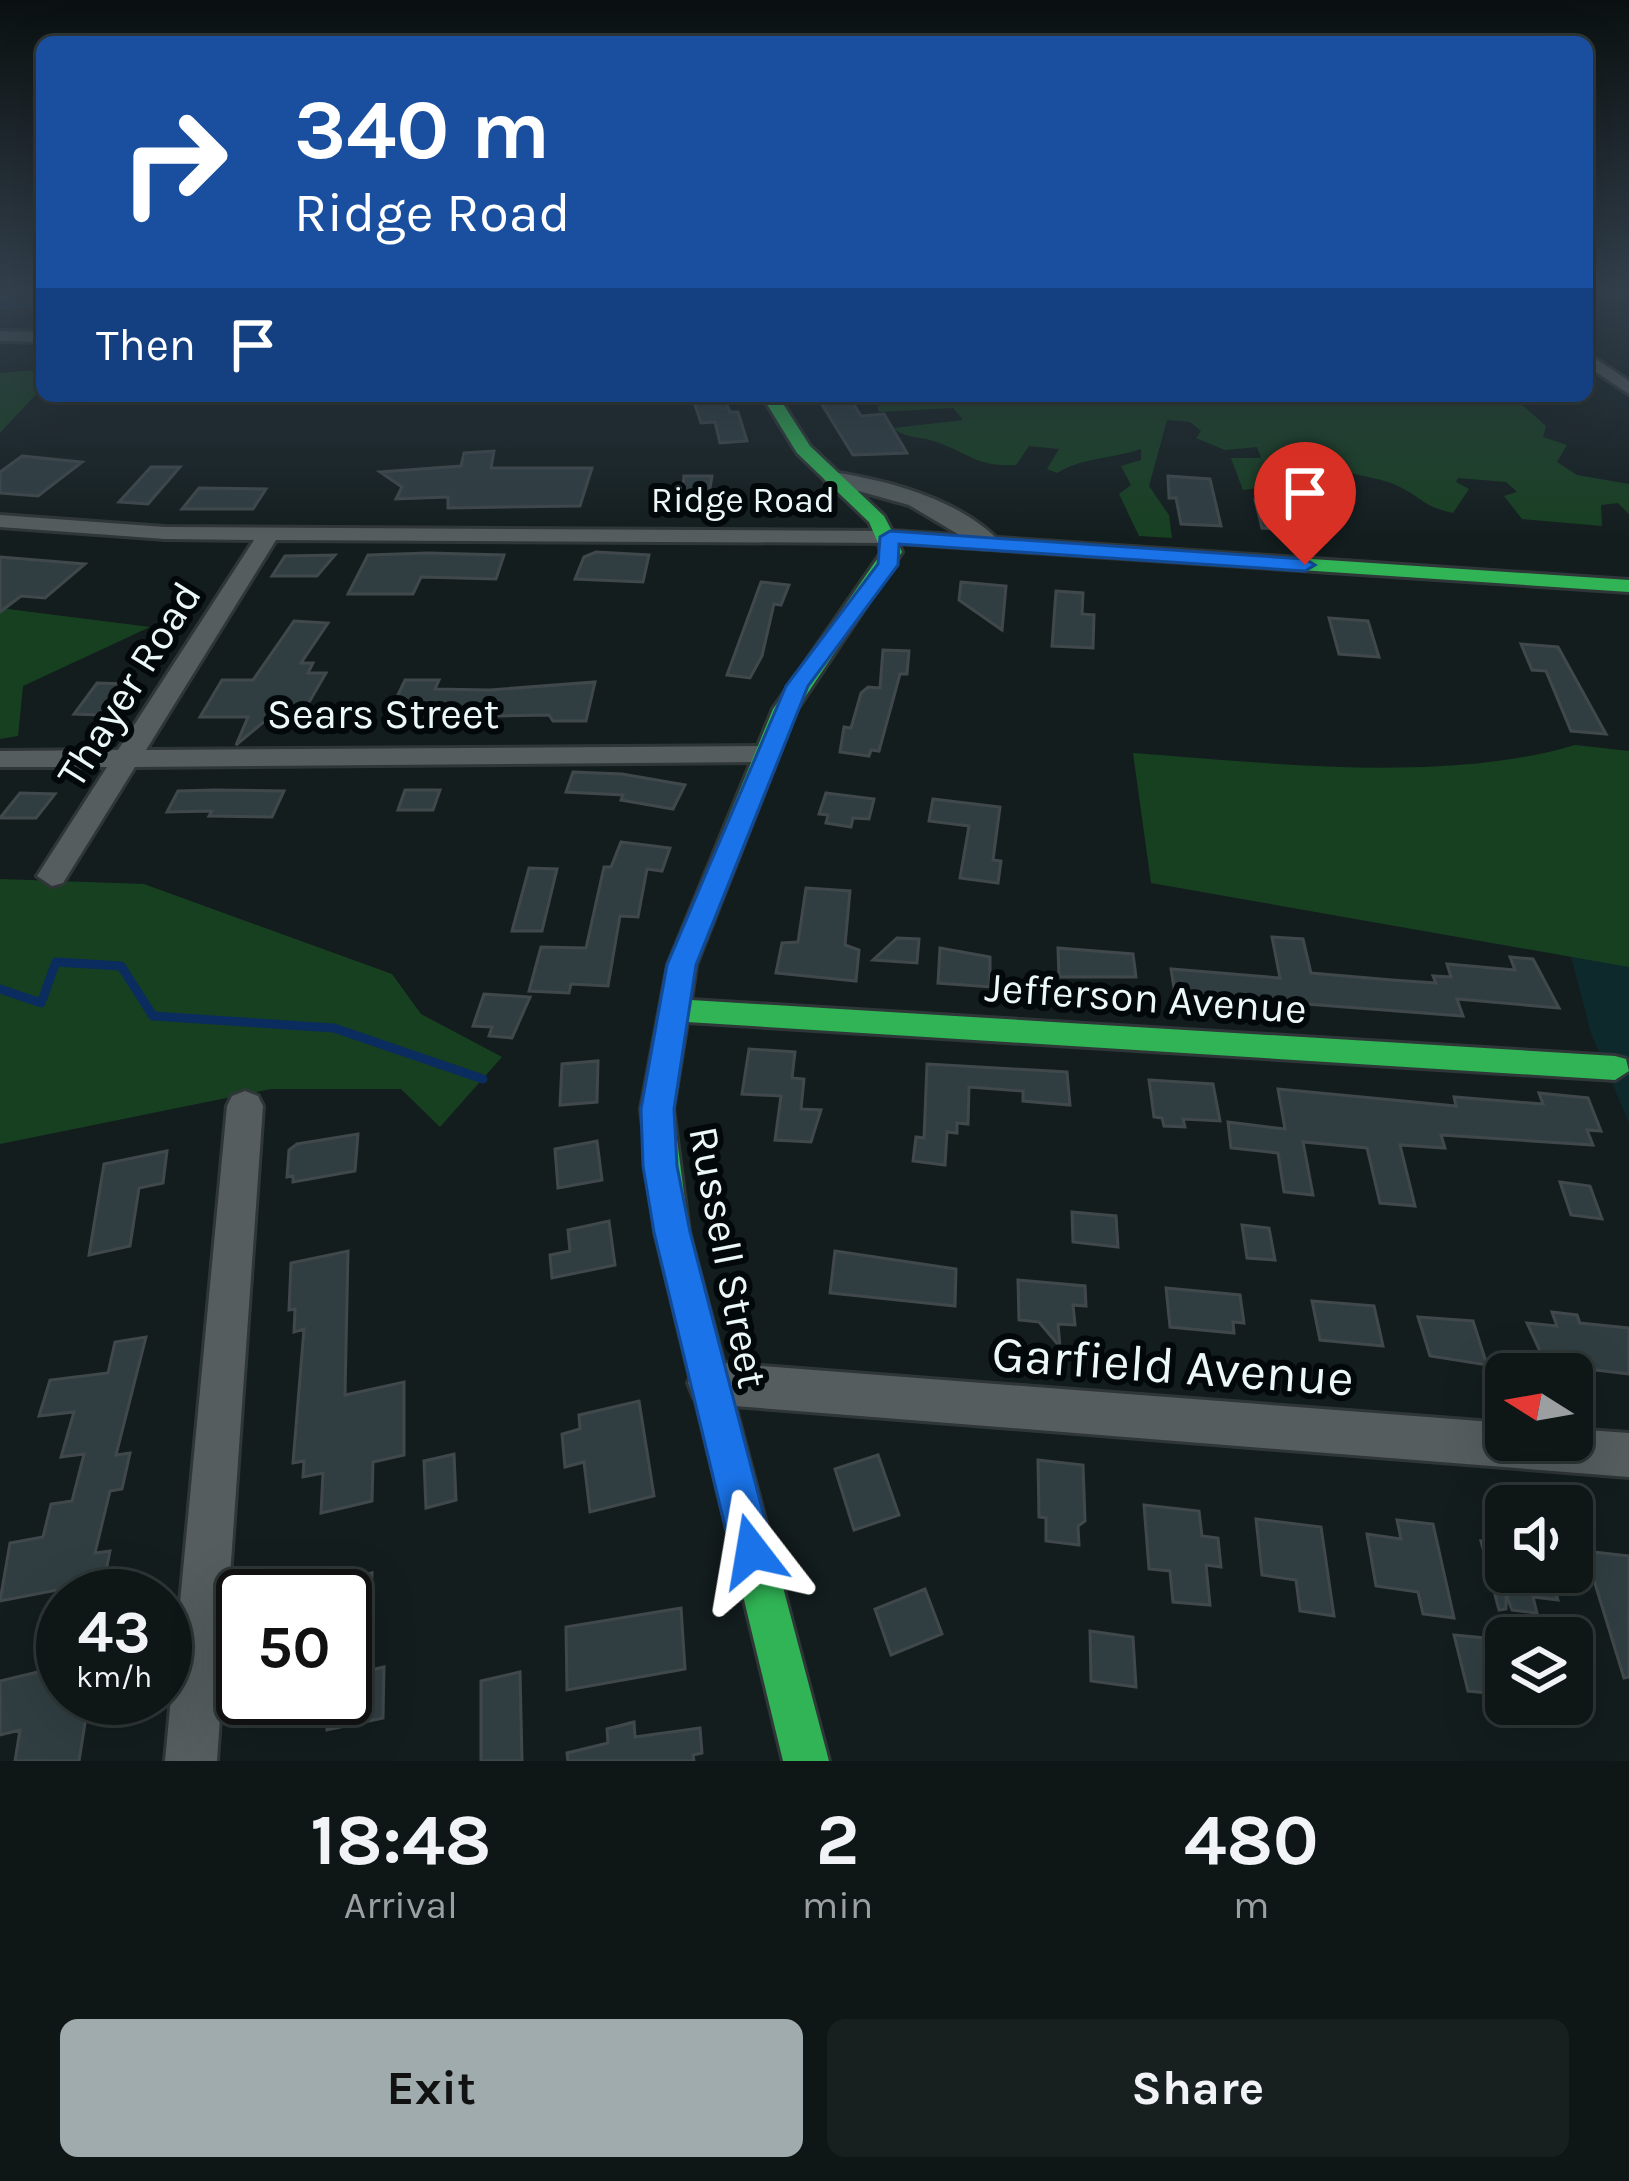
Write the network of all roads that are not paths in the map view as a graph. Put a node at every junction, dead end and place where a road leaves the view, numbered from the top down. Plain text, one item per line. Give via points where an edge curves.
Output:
1 (773, 402) edge
2 (833, 478) junction
3 (0, 521) edge
4 (269, 534) junction
5 (890, 537) junction
6 (991, 544) junction
7 (1629, 586) edge
8 (766, 754) junction
9 (128, 756) junction
10 (0, 759) edge
11 (52, 876) dead end
12 (672, 1010) junction
13 (1615, 1068) dead end
14 (245, 1106) dead end
15 (709, 1383) junction
16 (1629, 1455) edge
17 (191, 1761) edge
18 (806, 1761) edge

1 - 2 main road
2 - 5 main road
2 - 6 street via 863,483
3 - 4 street, Ridge Road
4 - 5 street, Ridge Road
4 - 9 street, Thayer Road
5 - 6 main road, Ridge Road
5 - 8 main road, Russell Street via 888,565 810,665
6 - 7 main road, Ridge Road
8 - 9 street, Sears Street
8 - 12 main road, Russell Street via 682,965
9 - 10 street, Sears Street
9 - 11 street, Thayer Road
12 - 13 main road, Jefferson Avenue
12 - 15 main road, Russell Street via 658,1109 660,1166
14 - 17 street
15 - 16 street, Garfield Avenue
15 - 18 main road, Russell Street

